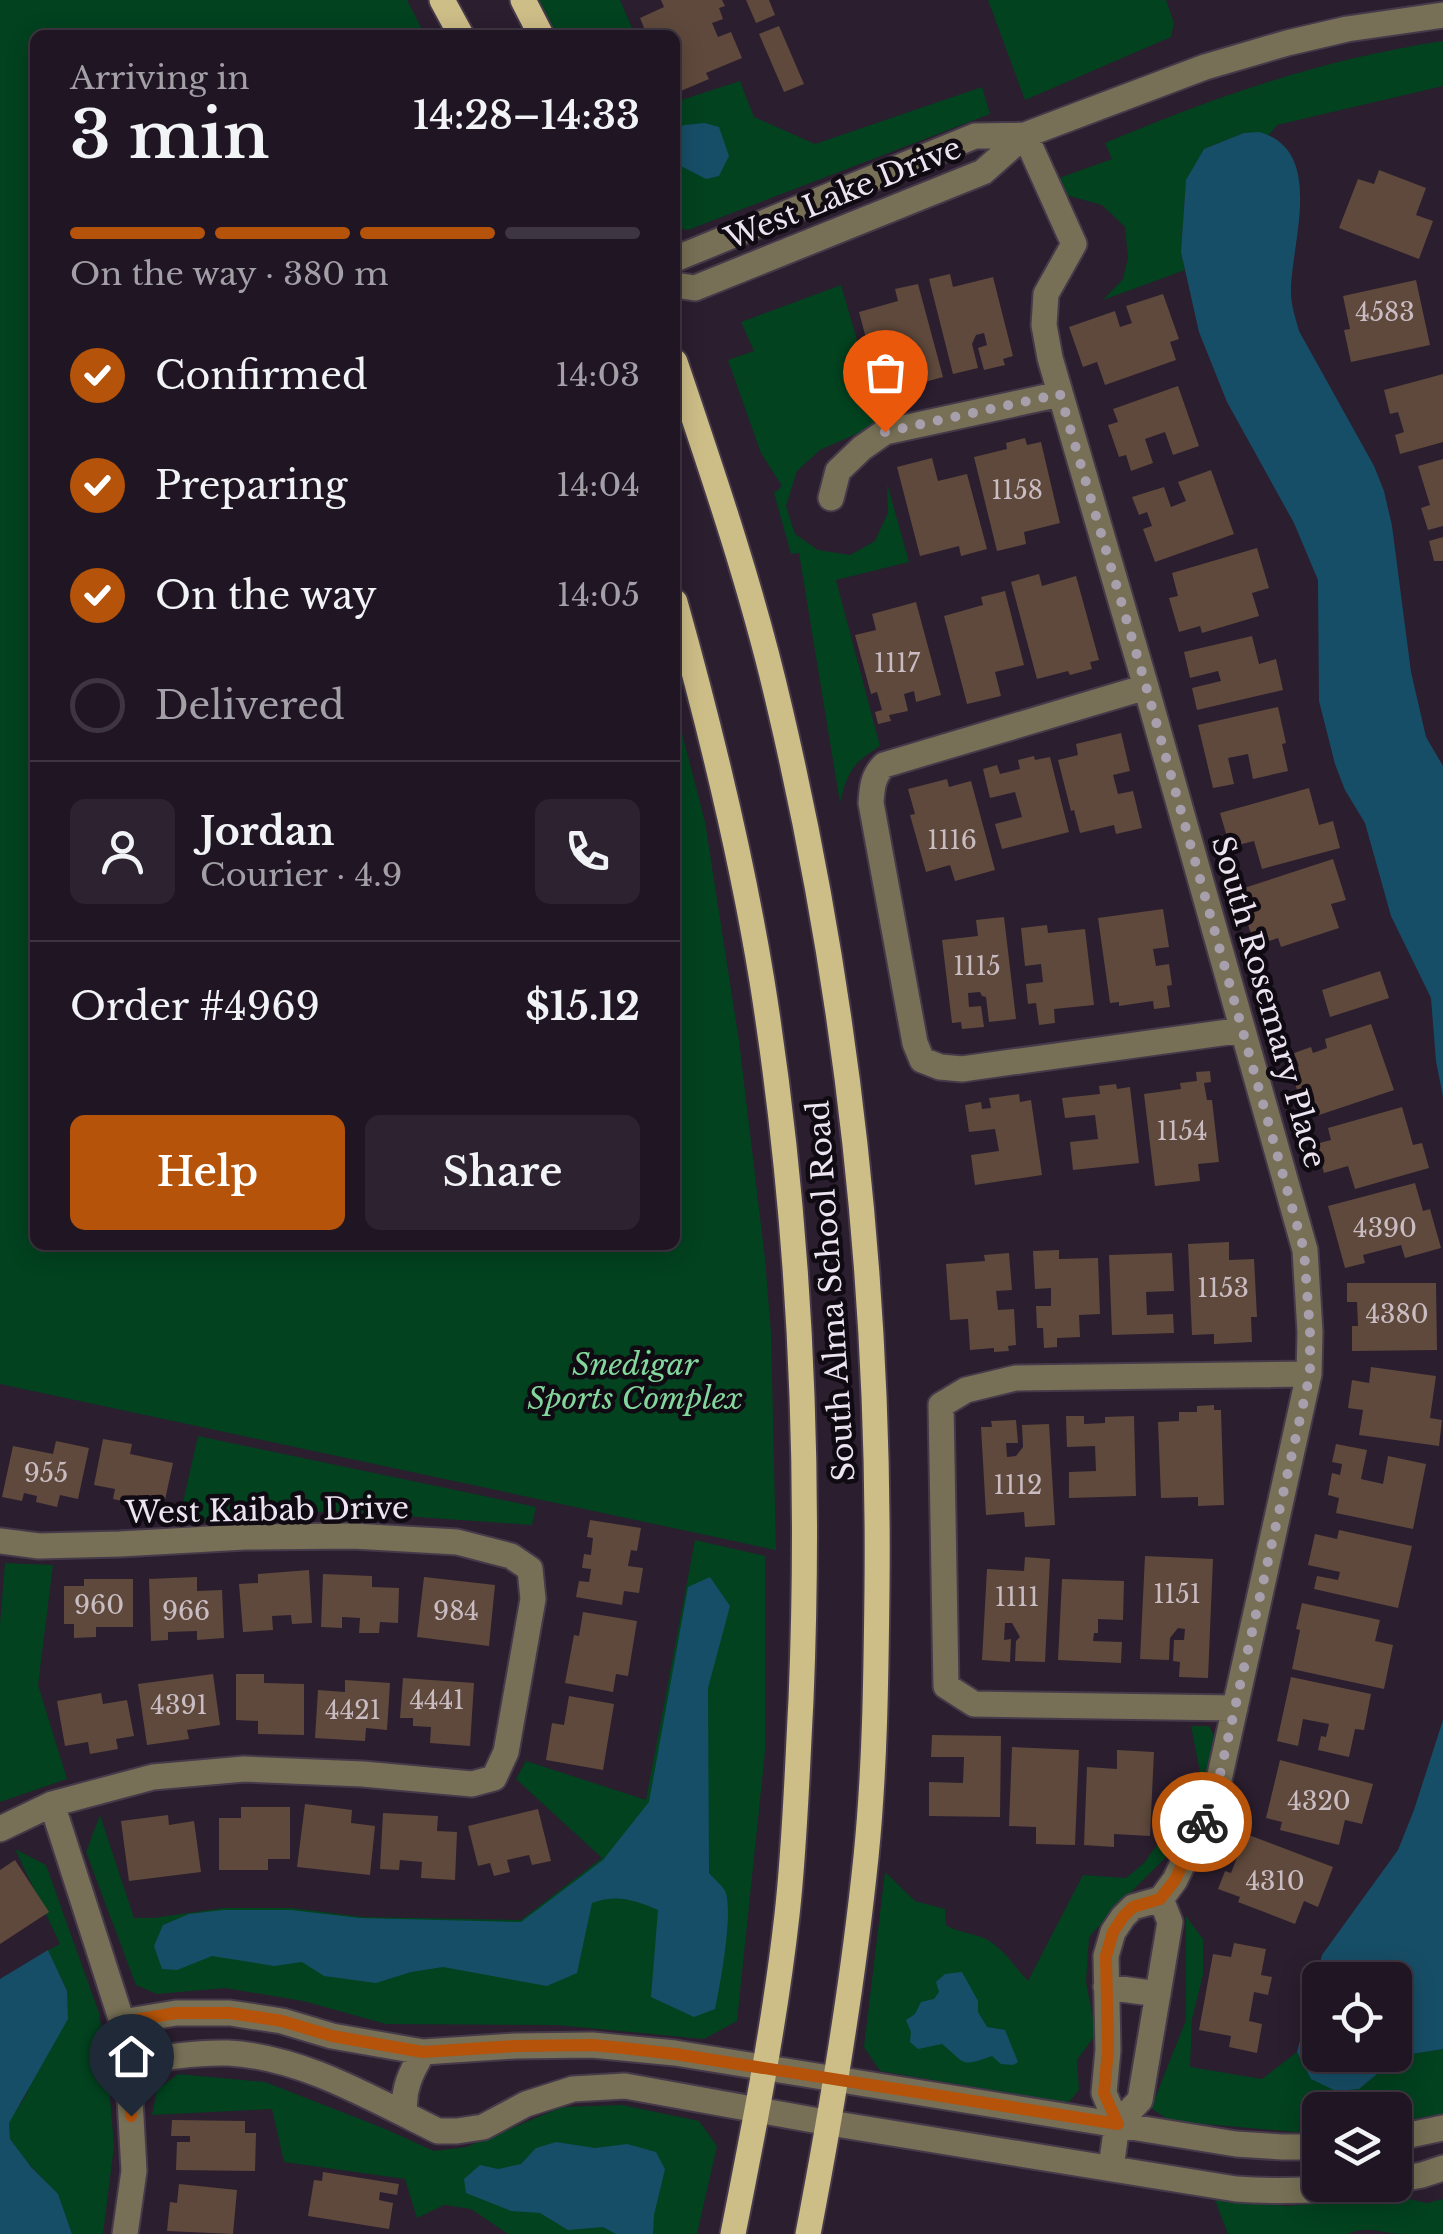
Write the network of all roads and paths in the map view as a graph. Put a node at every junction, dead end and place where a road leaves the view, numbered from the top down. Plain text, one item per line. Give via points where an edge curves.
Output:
1 (442, 0) edge
2 (524, 0) edge
3 (1443, 15) edge
4 (459, 30) edge
5 (539, 30) edge
6 (1024, 136) junction
7 (680, 257) edge
8 (680, 286) edge
9 (680, 377) edge
10 (1060, 394) junction
11 (831, 498) dead end
12 (680, 621) edge
13 (1146, 686) junction
14 (1243, 1030) junction
15 (1310, 1374) junction
16 (0, 1541) edge
17 (1235, 1708) junction
18 (52, 1804) junction
19 (0, 1829) edge
20 (1160, 1899) junction
21 (1106, 1987) junction
22 (1158, 1994) junction
23 (122, 2022) junction
24 (423, 2052) junction
25 (128, 2064) junction
26 (765, 2068) junction
27 (836, 2079) junction
28 (756, 2109) junction
29 (404, 2114) junction
30 (830, 2123) junction
31 (1118, 2124) junction
32 (1443, 2128) edge
33 (1412, 2134) edge
34 (1302, 2147) edge
35 (1111, 2168) junction
36 (1443, 2168) edge
37 (1412, 2177) edge
38 (1302, 2192) edge
39 (126, 2234) edge
40 (733, 2234) edge
41 (808, 2234) edge

1 - 4 main road
2 - 5 main road
3 - 6 street, West Lake Drive via 1347,29 1204,67
6 - 7 street, West Lake Drive via 975,136
6 - 8 street, West Lake Drive via 983,172 695,288
6 - 10 street, South Rosemary Place via 1074,244 1046,294 1044,325
9 - 27 main road, South Alma School Road via 780,708 830,948 865,1234 876,1407 876,1645 866,1857
10 - 11 street via 885,432 838,471
10 - 13 street, South Rosemary Place
12 - 26 main road, South Alma School Road via 724,787 762,980 799,1324 804,1598 797,1794
13 - 14 street, South Rosemary Place
13 - 14 street via 878,771 871,803 915,1044 922,1060 962,1069
14 - 15 street, South Rosemary Place via 1304,1250
15 - 17 street, South Rosemary Place
15 - 17 street via 1016,1378 966,1390 941,1405 946,1686 974,1704
16 - 18 street, West Kaibab Drive via 39,1546 353,1536 457,1542 511,1556 530,1569 533,1598 506,1752 494,1778 472,1784 244,1769 153,1777
17 - 20 street, South Rosemary Place via 1216,1792
18 - 19 street
18 - 23 street
20 - 21 street, South Rosemary Place via 1133,1907 1113,1932
20 - 22 street, South Rosemary Place via 1170,1922
21 - 22 street
21 - 31 street, South Rosemary Place via 1104,2093
22 - 31 street, South Rosemary Place via 1140,2100
23 - 24 street via 230,2013
23 - 25 street
24 - 26 street via 592,2045
24 - 29 street via 403,2098
25 - 29 street via 230,2053 282,2062
25 - 39 street via 134,2170
26 - 27 street
26 - 28 main road, South Alma School Road
27 - 30 main road, South Alma School Road
27 - 31 street
28 - 29 street via 625,2086 573,2089 483,2127 457,2131
28 - 30 street
28 - 40 main road, South Alma School Road
30 - 35 street
30 - 41 main road, South Alma School Road
31 - 34 street via 1236,2144
31 - 35 street, South Rosemary Place
32 - 33 street
35 - 38 street via 1236,2189
36 - 37 street

